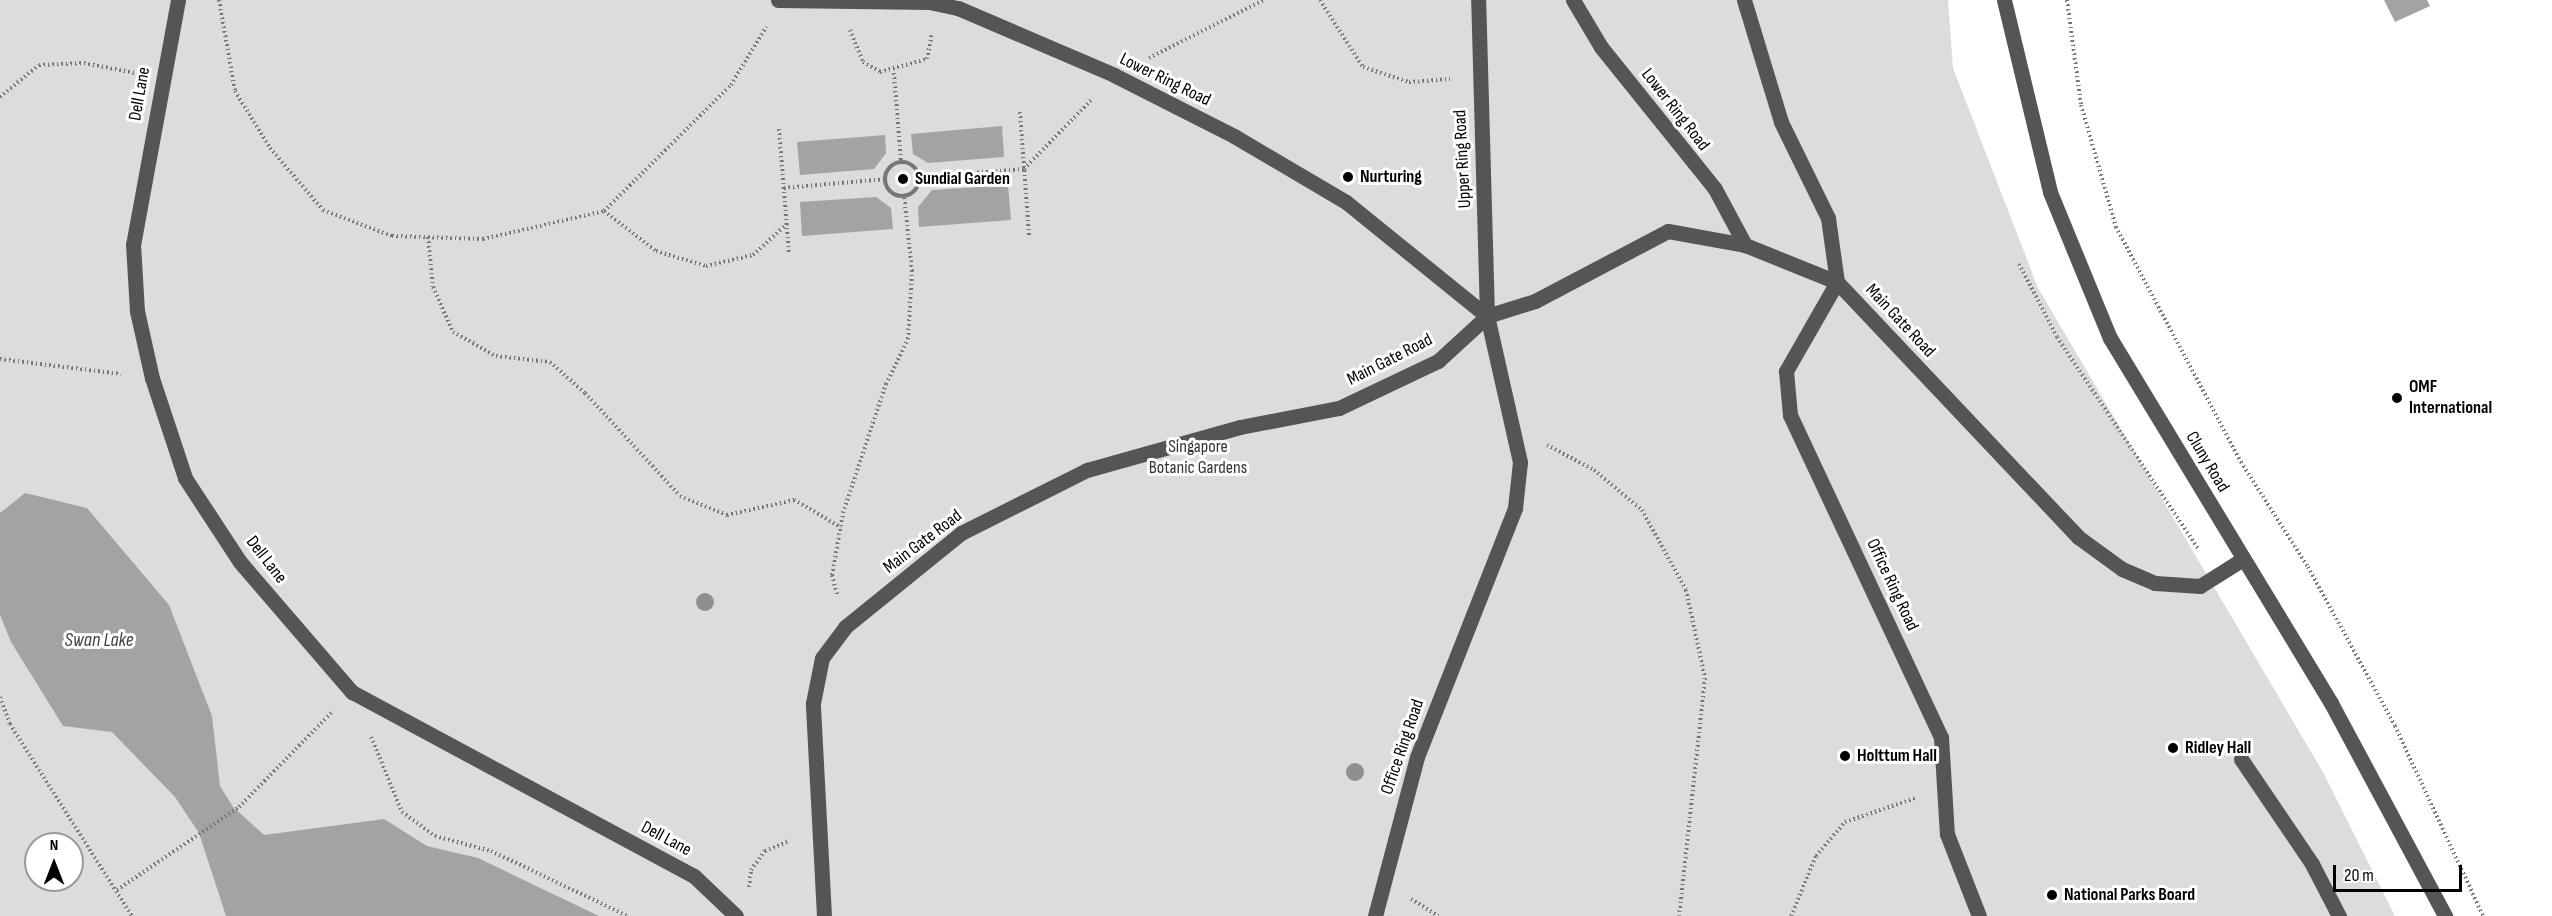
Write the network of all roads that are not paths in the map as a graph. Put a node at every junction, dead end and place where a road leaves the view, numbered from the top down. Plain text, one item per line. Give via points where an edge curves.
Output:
1 (178, 0) edge
2 (1478, 0) edge
3 (1573, 0) edge
4 (1744, 0) edge
5 (2004, 0) edge
6 (780, 1) edge
7 (1745, 245) junction
8 (1837, 282) junction
9 (1487, 316) junction
10 (2243, 559) junction
11 (2241, 759) dead end
12 (736, 916) edge
13 (824, 916) edge
14 (1375, 916) edge
15 (1979, 916) edge
16 (2339, 916) edge
17 (2445, 916) edge

1 - 12 street, Dell Lane via 133,244 137,311 152,378 186,478 240,562 352,692 694,876
2 - 9 street, Upper Ring Road
3 - 7 street, Lower Ring Road via 1628,82 1715,189
4 - 8 street via 1781,122 1828,218
5 - 10 street, Cluny Road via 2050,192 2070,251 2110,338
6 - 9 street, Lower Ring Road via 929,2 958,8 1114,75 1234,136 1346,202
7 - 8 street, Main Gate Road
7 - 9 street, Main Gate Road via 1688,231 1668,231 1535,301
8 - 10 street, Main Gate Road via 2078,537 2122,569 2155,583 2200,586
8 - 15 street, Office Ring Road via 1786,371 1790,415 1941,737 1947,834
9 - 13 street, Main Gate Road via 1438,361 1339,408 1240,427 1087,470 961,533 845,627 822,658 813,703 817,839
9 - 14 street, Office Ring Road via 1520,462 1515,508 1417,757
10 - 17 street, Cluny Road via 2331,703
11 - 16 street via 2312,864

